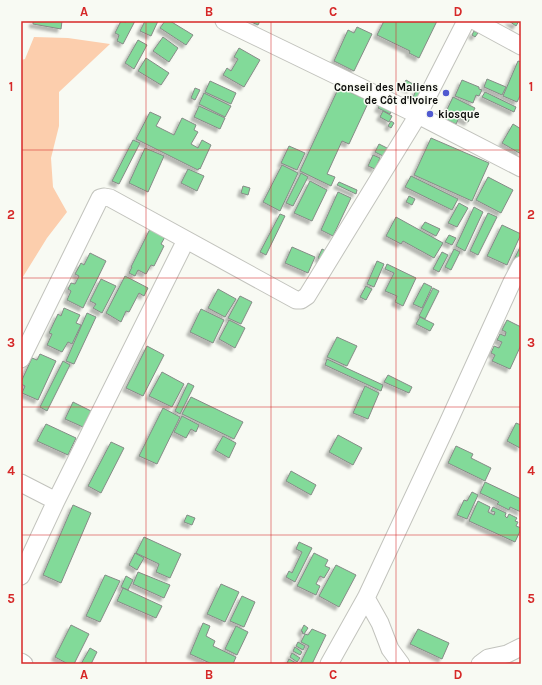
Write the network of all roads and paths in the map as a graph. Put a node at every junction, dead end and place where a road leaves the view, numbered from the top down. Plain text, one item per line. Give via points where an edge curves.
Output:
1 (224, 21) edge
2 (466, 21) edge
3 (476, 21) edge
4 (521, 46) edge
5 (418, 115) junction
6 (521, 168) edge
7 (186, 240) junction
8 (521, 265) edge
9 (21, 359) edge
10 (21, 483) edge
11 (56, 501) junction
12 (21, 576) edge
13 (366, 598) junction
14 (521, 647) edge
15 (21, 662) edge
16 (24, 664) edge
17 (329, 664) edge
18 (401, 664) edge
19 (480, 664) edge

1 - 5 street
2 - 5 street
3 - 4 street
5 - 6 street
5 - 7 street via 307,296 301,300 296,300
7 - 9 street via 110,198 100,198
7 - 11 street
8 - 13 street
10 - 11 street
11 - 12 street
13 - 17 street
13 - 18 street via 380,623 390,649
14 - 19 street via 507,654 488,658
15 - 16 street

